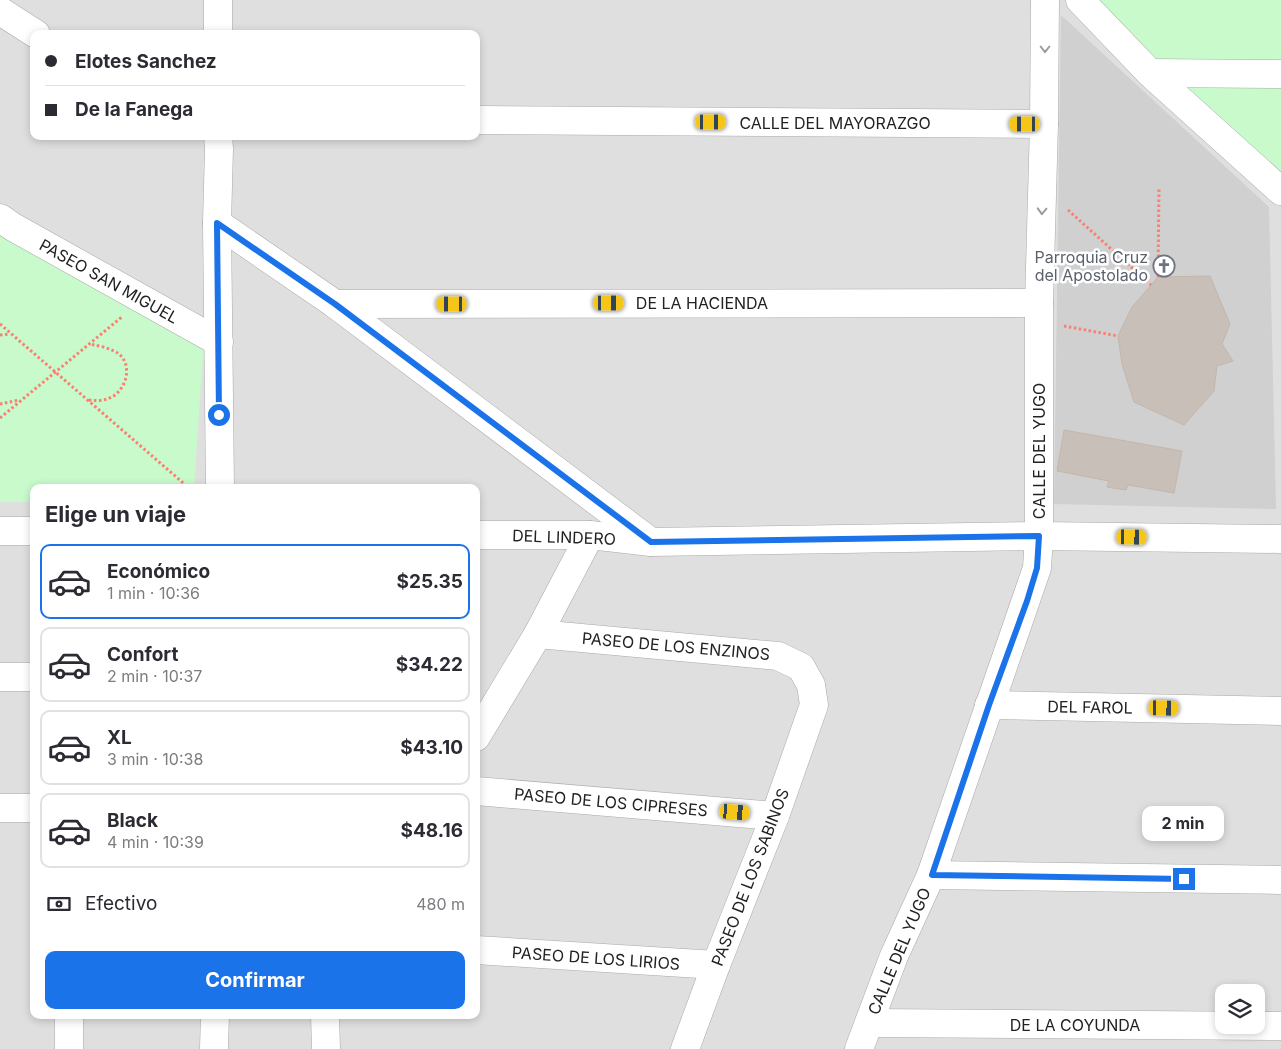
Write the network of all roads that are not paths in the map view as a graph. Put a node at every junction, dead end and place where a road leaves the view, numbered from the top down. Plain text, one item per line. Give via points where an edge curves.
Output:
1 (218, 0) edge
2 (1045, 0) edge
3 (1080, 0) edge
4 (0, 11) edge
5 (30, 30) edge
6 (218, 30) edge
7 (1150, 73) junction
8 (1281, 74) edge
9 (480, 120) edge
10 (1044, 124) junction
11 (212, 140) edge
12 (1281, 190) edge
13 (217, 223) junction
14 (4, 224) edge
15 (1039, 302) junction
16 (335, 304) junction
17 (218, 342) junction
18 (220, 484) edge
19 (0, 531) edge
20 (30, 531) edge
21 (480, 535) edge
22 (590, 535) junction
23 (1039, 536) junction
24 (1281, 539) edge
25 (651, 542) junction
26 (538, 634) junction
27 (0, 677) edge
28 (30, 677) edge
29 (814, 705) joint
30 (989, 705) junction
31 (1281, 710) edge
32 (480, 730) edge
33 (480, 791) edge
34 (0, 808) edge
35 (30, 808) edge
36 (775, 816) junction
37 (932, 875) junction
38 (1281, 880) edge
39 (480, 950) edge
40 (716, 965) junction
41 (69, 1019) edge
42 (215, 1019) edge
43 (325, 1019) edge
44 (869, 1023) junction
45 (1281, 1026) edge
46 (69, 1049) edge
47 (214, 1049) edge
48 (326, 1049) edge
49 (685, 1049) edge
50 (859, 1049) edge

1 - 6 street
2 -> 10 street, CALLE DEL YUGO
3 - 7 street
4 - 5 street
7 - 8 street
7 - 12 street
9 - 10 street, CALLE DEL MAYORAZGO
10 -> 15 street, CALLE DEL YUGO
11 - 13 street
13 - 16 street
13 - 17 street
14 - 17 street, PASEO SAN MIGUEL
15 - 16 street, DE LA HACIENDA
15 - 23 street, CALLE DEL YUGO
16 - 25 street
17 - 18 street
19 - 20 street
21 - 22 street, DEL LINDERO
22 - 25 street, DEL LINDERO
22 - 26 street
23 - 24 street, DEL LINDERO
23 - 25 street, DEL LINDERO
23 - 30 street, CALLE DEL YUGO via 1037,568
26 - 29 street, PASEO DE LOS ENZINOS via 778,656 801,667 811,685
26 - 32 street
27 - 28 street
29 - 36 street, PASEO DE LOS SABINOS
30 - 31 street, DEL FAROL
30 - 37 street, CALLE DEL YUGO
33 - 36 street, PASEO DE LOS CIPRESES
34 - 35 street
36 - 40 street, PASEO DE LOS SABINOS
37 - 38 street
37 - 44 street, CALLE DEL YUGO via 894,956
39 - 40 street, PASEO DE LOS LIRIOS
40 - 49 street, PASEO DE LOS SABINOS
41 - 46 street
42 - 47 street
43 - 48 street
44 - 45 street, DE LA COYUNDA
44 - 50 street, CALLE DEL YUGO

